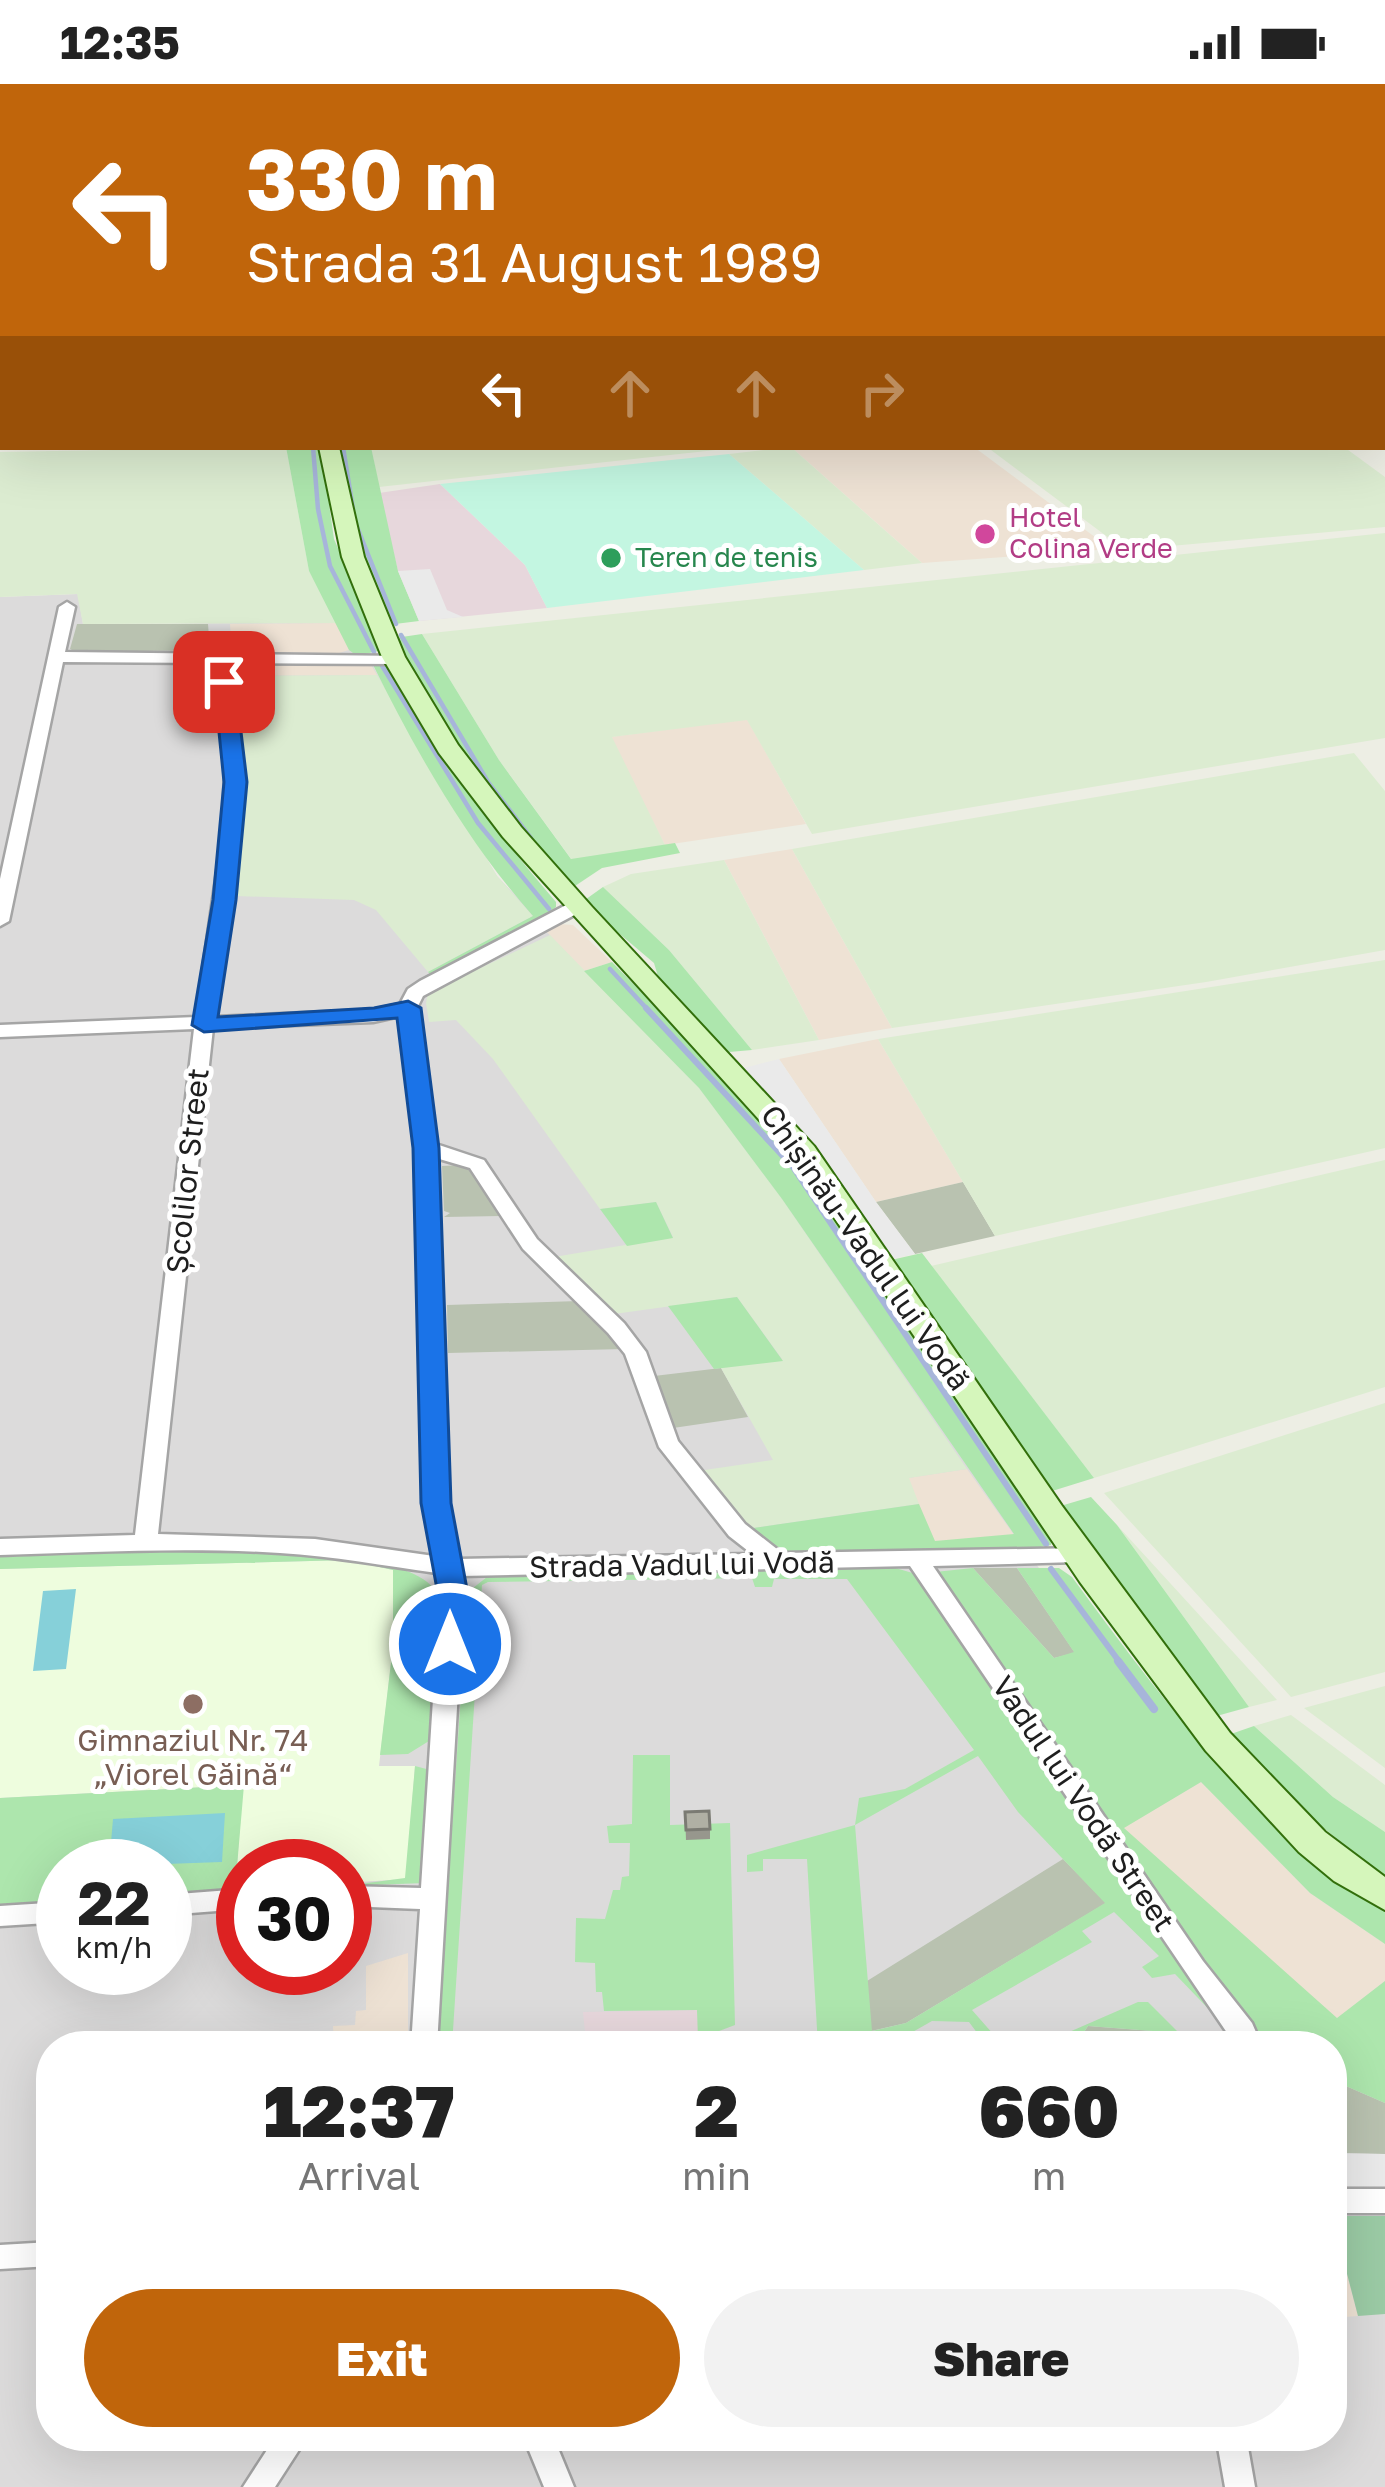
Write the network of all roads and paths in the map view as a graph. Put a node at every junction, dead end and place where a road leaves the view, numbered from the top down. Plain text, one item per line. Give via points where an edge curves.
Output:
1 (330, 450) edge
2 (67, 607) dead end
3 (58, 657) junction
4 (221, 658) junction
5 (397, 659) junction
6 (574, 908) junction
7 (0, 921) edge
8 (408, 1008) junction
9 (204, 1025) junction
10 (0, 1031) edge
11 (426, 1148) junction
12 (146, 1543) junction
13 (0, 1547) edge
14 (1077, 1554) junction
15 (918, 1561) junction
16 (778, 1563) junction
17 (446, 1568) junction
18 (1385, 1896) edge
19 (372, 1897) edge
20 (433, 1899) junction
21 (36, 1914) edge
22 (0, 1916) edge
23 (425, 2031) edge
24 (1244, 2031) edge
25 (1347, 2201) edge
26 (1385, 2201) edge
27 (36, 2255) edge
28 (0, 2257) edge
29 (282, 2451) edge
30 (544, 2451) edge
31 (1234, 2451) edge
32 (258, 2487) edge
33 (559, 2487) edge
34 (1240, 2487) edge

1 - 5 main road, Chișinău-Vadul lui Vodă via 345,542
2 - 3 street
3 - 4 street
3 - 7 street
4 - 5 street
4 - 9 street, Școlilor Street via 236,782
5 - 6 main road, Chișinău-Vadul lui Vodă via 480,795
6 - 8 street via 415,993
6 - 14 main road, Chișinău-Vadul lui Vodă via 804,1152
8 - 9 street
8 - 11 street
9 - 10 street
9 - 12 street, Școlilor Street
11 - 16 street via 476,1164 530,1244 616,1328 634,1352 677,1457 737,1531
11 - 17 street via 436,1503
12 - 13 street, Strada Vadul lui Vodă
12 - 17 street, Strada Vadul lui Vodă via 313,1547
14 - 15 street, Strada Vadul lui Vodă
14 - 18 main road, Chișinău-Vadul lui Vodă via 1250,1780
15 - 16 street, Strada Vadul lui Vodă
15 - 24 street, Vadul lui Vodă Street
16 - 17 street, Strada Vadul lui Vodă
17 - 20 street via 450,1644
19 - 20 street
20 - 23 street
21 - 22 street
25 - 26 street
27 - 28 street
29 - 32 street
30 - 33 street
31 - 34 street

